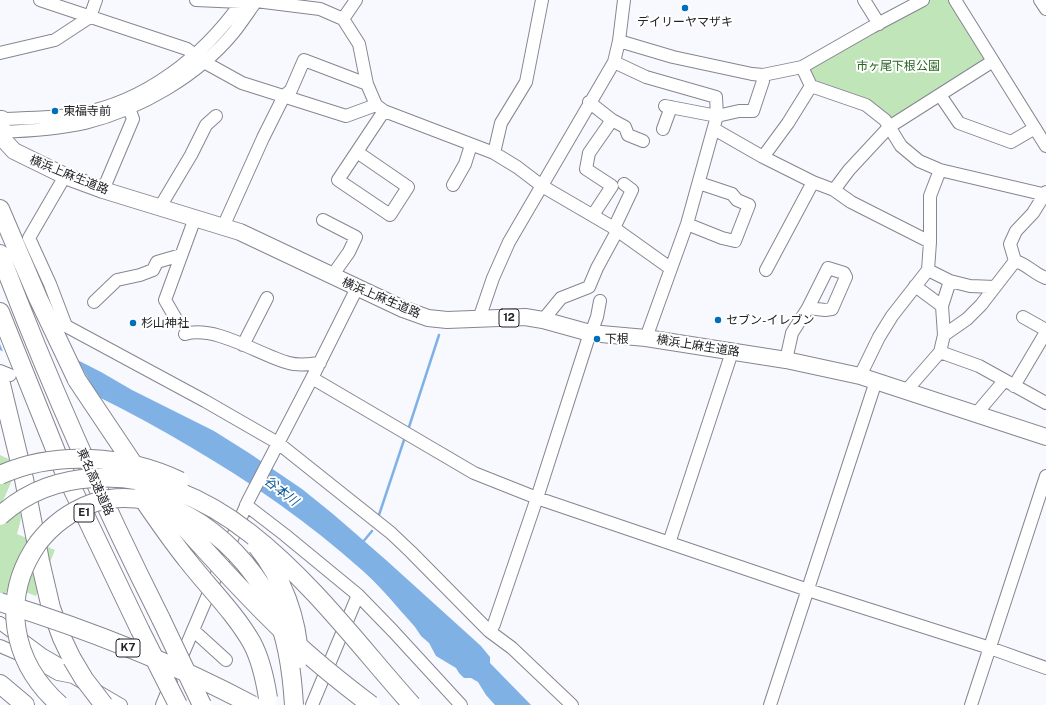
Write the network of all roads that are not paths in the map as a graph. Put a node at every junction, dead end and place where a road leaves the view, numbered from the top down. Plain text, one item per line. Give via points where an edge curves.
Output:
1 (40, 0) edge
2 (96, 0) edge
3 (196, 0) edge
4 (356, 0) edge
5 (542, 0) edge
6 (624, 0) edge
7 (864, 0) edge
8 (923, 0) edge
9 (955, 0) edge
10 (1040, 0) edge
11 (242, 1) edge
12 (257, 1) edge
13 (1046, 9) edge
14 (90, 17) junction
15 (343, 19) junction
16 (879, 24) junction
17 (619, 41) junction
18 (0, 53) edge
19 (199, 58) junction
20 (993, 61) junction
21 (614, 62) junction
22 (802, 67) junction
23 (763, 75) junction
24 (367, 84) junction
25 (810, 86) junction
26 (940, 95) junction
27 (284, 96) junction
28 (590, 102) junction
29 (129, 108) junction
30 (380, 108) junction
31 (216, 116) dead end
32 (717, 116) junction
33 (612, 120) junction
34 (1, 125) edge
35 (889, 127) junction
36 (1035, 128) junction
37 (663, 129) dead end
38 (714, 129) junction
39 (643, 141) dead end
40 (471, 145) junction
41 (1046, 146) edge
42 (357, 152) junction
43 (494, 153) junction
44 (764, 157) junction
45 (940, 170) junction
46 (65, 176) junction
47 (813, 182) junction
48 (699, 183) junction
49 (624, 184) dead end
50 (453, 185) dead end
51 (542, 186) junction
52 (103, 190) junction
53 (834, 190) junction
54 (1045, 194) edge
55 (160, 207) junction
56 (0, 209) edge
57 (593, 216) junction
58 (195, 218) junction
59 (330, 221) dead end
60 (687, 224) junction
61 (223, 227) junction
62 (614, 228) junction
63 (930, 242) junction
64 (0, 254) edge
65 (181, 255) junction
66 (1015, 261) junction
67 (670, 268) junction
68 (766, 270) dead end
69 (928, 270) junction
70 (332, 276) junction
71 (1046, 278) edge
72 (950, 281) junction
73 (915, 286) junction
74 (995, 286) junction
75 (357, 288) junction
76 (267, 298) dead end
77 (600, 301) dead end
78 (94, 302) dead end
79 (942, 306) junction
80 (808, 308) dead end
81 (0, 312) edge
82 (1023, 317) dead end
83 (176, 319) dead end
84 (479, 319) junction
85 (543, 320) junction
86 (1046, 331) edge
87 (591, 333) junction
88 (185, 334) dead end
89 (944, 335) junction
90 (646, 338) junction
91 (243, 345) junction
92 (732, 352) junction
93 (940, 352) junction
94 (786, 360) junction
95 (320, 362) junction
96 (3, 375) edge
97 (860, 376) junction
98 (312, 378) junction
99 (77, 380) junction
100 (876, 381) junction
101 (1009, 383) junction
102 (905, 392) junction
103 (1045, 399) edge
104 (976, 414) junction
105 (1046, 437) edge
106 (277, 445) junction
107 (0, 475) edge
108 (1046, 476) edge
109 (537, 498) junction
110 (247, 503) junction
111 (0, 516) edge
112 (669, 543) junction
113 (808, 590) junction
114 (358, 595) junction
115 (0, 602) edge
116 (0, 613) edge
117 (0, 623) edge
118 (193, 630) junction
119 (489, 631) junction
120 (0, 646) edge
121 (990, 648) junction
122 (226, 660) dead end
123 (1046, 668) edge
124 (73, 677) junction
125 (0, 684) edge
126 (25, 705) edge
127 (60, 705) edge
128 (104, 705) edge
129 (121, 705) edge
130 (162, 705) edge
131 (178, 705) edge
132 (202, 705) edge
133 (230, 705) edge
134 (252, 705) edge
135 (268, 705) edge
136 (295, 705) edge
137 (312, 705) edge
138 (371, 705) edge
139 (412, 705) edge
140 (461, 705) edge
141 (572, 705) edge
142 (770, 705) edge
143 (971, 705) edge

1 - 14 street
2 - 14 street
3 - 11 street
4 - 15 street
5 - 43 street via 526,82 501,123
6 - 17 street
7 - 16 street
8 - 16 street
9 - 20 street
10 - 13 street
11 - 12 street
11 - 19 street
12 - 15 street via 320,9
12 - 19 street via 233,33
14 - 18 street via 55,40
14 - 19 street via 187,50
15 - 24 street via 359,44
16 - 22 street
17 - 21 street
17 - 23 street via 673,57
19 - 27 street via 242,83
19 - 29 street via 166,89
19 - 34 street via 156,84 98,109
20 - 26 street
20 - 36 street
21 - 28 street
21 - 32 street via 646,77 716,97
22 - 23 street
22 - 25 street
23 - 32 street via 753,111 739,110
24 - 27 street via 304,60 291,90
24 - 30 street
25 - 35 street via 866,105 885,120
25 - 44 street
26 - 35 street
26 - 36 street via 959,123 1011,142
27 - 30 street via 346,116
27 - 61 street
28 - 33 street
28 - 51 street
29 - 34 street via 85,123 62,127
29 - 52 street via 133,119
30 - 40 street
30 - 42 street
31 - 55 street via 206,125
32 - 37 street via 668,106
32 - 38 street
33 - 39 street via 625,127 628,135
33 - 57 street via 589,153 586,169 612,186
34 - 46 main road, 横浜上麻生道路 / 12 via 2,138 14,151
35 - 45 street via 901,146 918,161
35 - 53 street
36 - 41 street
38 - 44 street
38 - 48 street
40 - 43 street
40 - 50 street via 465,164
42 - 42 street via 408,187 390,215 338,180
43 - 51 street
44 - 47 street
45 - 54 street
45 - 63 street via 930,196
46 - 52 main road, 横浜上麻生道路 / 12
46 - 106 street via 29,238 66,326 205,401
47 - 53 street
47 - 68 street
48 - 60 street
48 - 60 street via 732,194 737,200 749,206 736,241
49 - 62 street via 632,190
51 - 57 street
51 - 84 street via 509,242
52 - 55 main road, 横浜上麻生道路 / 12
53 - 63 street via 851,202
54 - 66 street via 1033,213 1016,231 1010,244
55 - 58 main road, 横浜上麻生道路 / 12
56 - 99 highway
57 - 62 street
58 - 61 main road, 横浜上麻生道路 / 12
58 - 65 street
59 - 70 street via 356,237
60 - 67 street
61 - 70 main road, 横浜上麻生道路 / 12 via 240,232
62 - 67 street
62 - 85 street via 616,233 589,287 561,298
63 - 69 street
64 - 132 highway, 東名高速道路 / E1, bridge via 60,405 125,548
65 - 78 street via 157,262 154,270 117,280
65 - 83 street via 165,300
66 - 71 street
66 - 74 street
67 - 90 street
69 - 72 street
69 - 73 street
70 - 75 main road, 横浜上麻生道路 / 12
72 - 74 street via 970,286
72 - 79 street
73 - 79 street
73 - 97 street via 888,322
74 - 89 street via 967,319
75 - 84 main road, 横浜上麻生道路 / 12 via 428,318
75 - 95 street
76 - 91 street
77 - 87 street
79 - 89 street
80 - 94 street via 792,333
81 - 131 highway, 東名高速道路 / E1, bridge via 64,469
82 - 86 street
84 - 85 main road, 横浜上麻生道路 / 12 via 525,317
85 - 87 main road, 横浜上麻生道路 / 12
86 - 101 street
87 - 90 main road, 横浜上麻生道路 / 12
87 - 109 street
88 - 91 street via 204,332
89 - 93 street
90 - 92 main road, 横浜上麻生道路 / 12
91 - 95 street via 290,363 305,365
92 - 94 main road, 横浜上麻生道路 / 12
92 - 112 street
93 - 101 street via 979,366
93 - 102 street
94 - 97 main road, 横浜上麻生道路 / 12
95 - 98 street
96 - 128 highway, bridge via 51,608 72,659
97 - 100 main road, 横浜上麻生道路 / 12
98 - 106 street
98 - 109 street via 474,473
99 - 135 highway, bridge via 129,479 158,522 252,643 266,680
99 - 138 highway, bridge via 147,483 226,574 288,636
100 - 102 main road, 横浜上麻生道路 / 12
100 - 113 street
101 - 103 street
101 - 104 street
102 - 104 main road, 横浜上麻生道路 / 12
104 - 105 main road, 横浜上麻生道路 / 12
106 - 110 street
106 - 119 street via 391,533
107 - 136 highway, bridge via 46,462 70,459 109,461 162,473 210,499 235,521 256,545 284,593 297,639 299,673
108 - 121 street
109 - 112 street
109 - 119 street via 494,624
110 - 114 street
110 - 118 street
111 - 139 highway, bridge via 34,492 80,479 138,480 186,495 220,513 282,559 308,585
112 - 113 street
113 - 121 street
113 - 142 street
114 - 137 street
114 - 140 street
115 - 134 highway, K7, bridge via 115,642
116 - 133 highway, K7, bridge via 113,652
117 - 124 street via 62,666
118 - 122 street
118 - 130 street
119 - 141 street via 512,648
120 - 124 street via 58,674
121 - 123 street
121 - 143 street
124 - 129 street
125 - 126 highway
127 - 136 highway, bridge via 41,685 21,649 14,611 20,574 44,535 59,521 93,503 134,498 175,509 198,522 236,552 251,570 275,611 285,640

